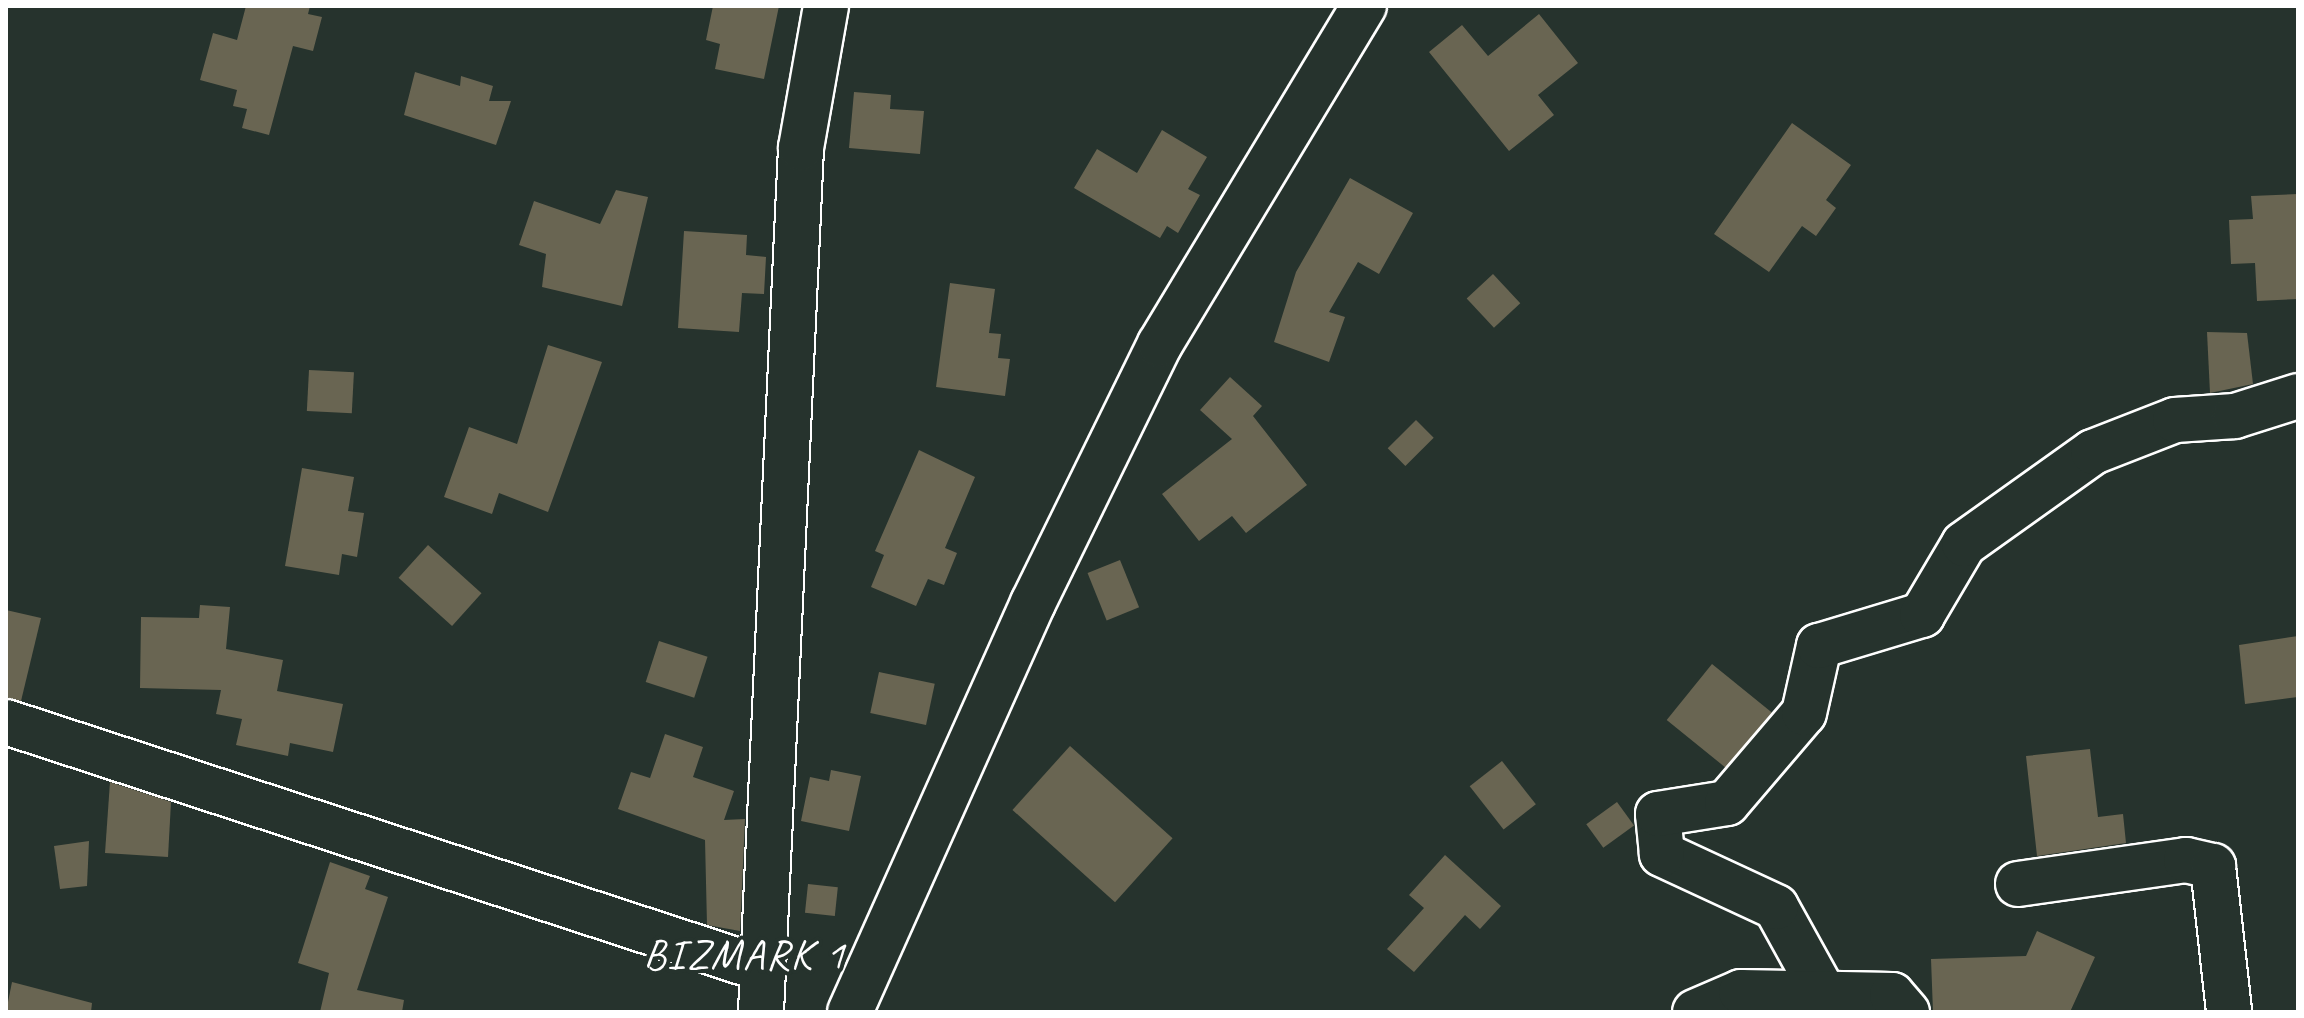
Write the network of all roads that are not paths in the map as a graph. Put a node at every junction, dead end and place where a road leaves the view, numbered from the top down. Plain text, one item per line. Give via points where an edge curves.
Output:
1 (826, 6) edge
2 (1364, 6) edge
3 (2298, 396) edge
4 (6, 722) edge
5 (2018, 884) dead end
6 (760, 968) junction
7 (1824, 994) junction
8 (761, 1012) edge
9 (850, 1012) edge
10 (1695, 1012) edge
11 (1907, 1012) edge
12 (2229, 1012) edge

1 - 6 street via 801,148
2 - 9 street via 1160,344 1033,603
3 - 7 street via 2235,416 2175,420 2093,452 1964,544 1922,615 1819,646 1804,713 1727,803 1658,814 1662,854 1776,907
4 - 6 street
5 - 12 street via 2186,860 2213,866
6 - 8 street
7 - 10 street via 1741,992
7 - 11 street via 1892,995

